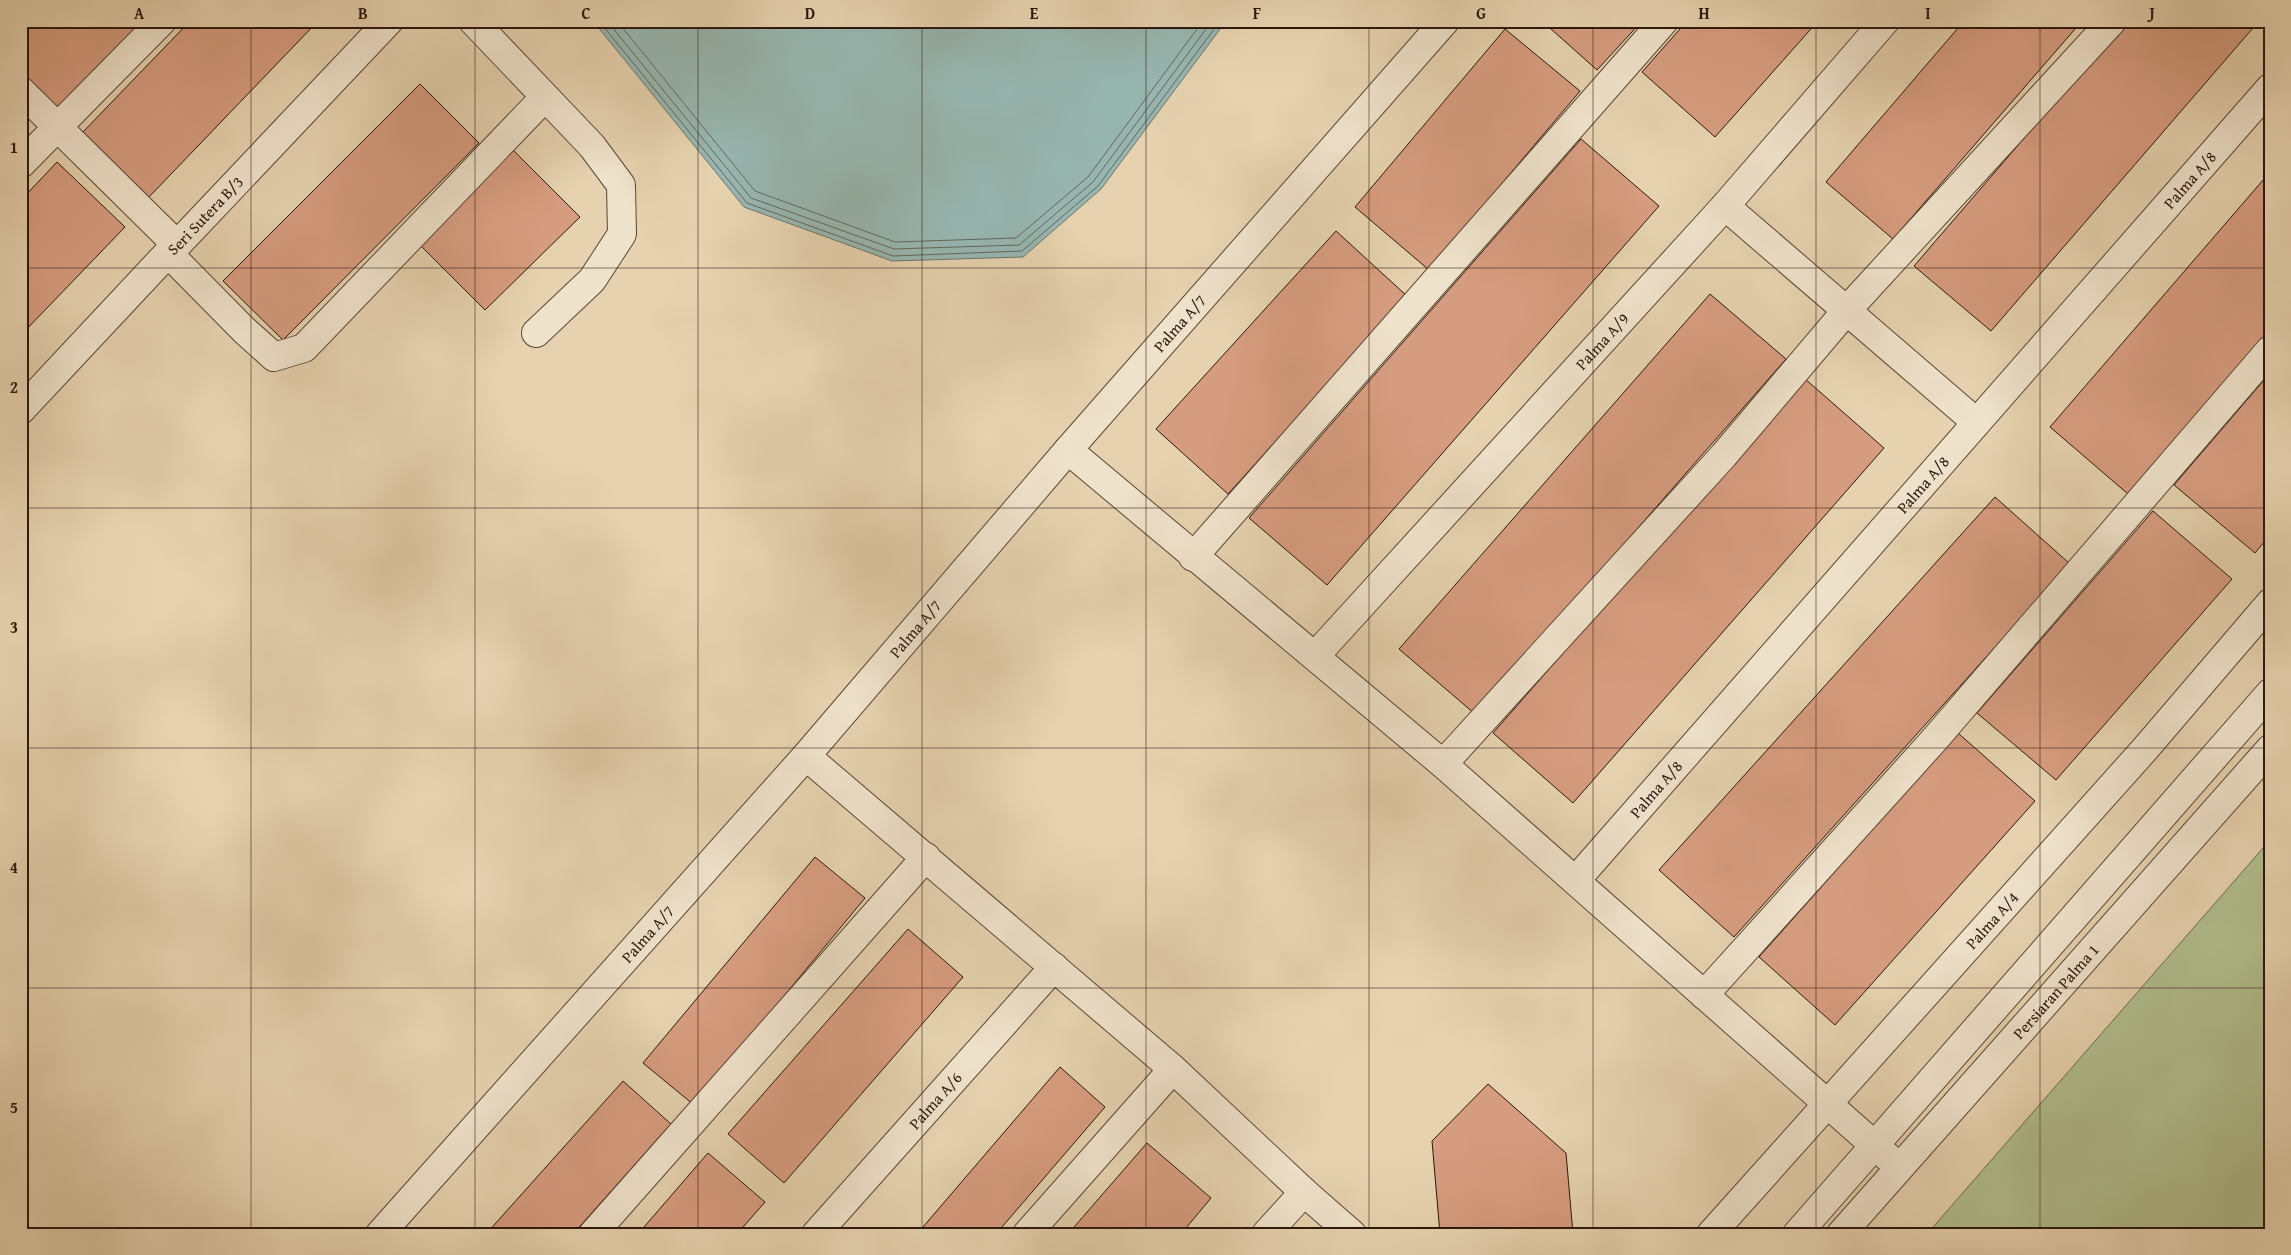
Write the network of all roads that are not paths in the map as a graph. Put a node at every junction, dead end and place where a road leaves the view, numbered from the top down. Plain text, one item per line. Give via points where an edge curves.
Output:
1 (162, 21) edge
2 (389, 21) edge
3 (473, 21) edge
4 (1445, 21) edge
5 (1664, 21) edge
6 (1885, 21) edge
7 (2112, 21) edge
8 (2270, 88) edge
9 (21, 91) edge
10 (546, 98) junction
11 (58, 127) junction
12 (21, 164) edge
13 (1725, 206) junction
14 (173, 249) junction
15 (1847, 310) junction
16 (536, 333) dead end
17 (2270, 350) edge
18 (21, 410) edge
19 (1976, 422) junction
20 (1068, 450) junction
21 (1193, 556) junction
22 (2270, 603) edge
23 (1316, 656) junction
24 (2270, 693) edge
25 (2270, 749) edge
26 (806, 756) junction
27 (1443, 764) junction
28 (926, 857) junction
29 (1576, 880) junction
30 (1054, 967) junction
31 (1704, 994) junction
32 (1173, 1069) junction
33 (1828, 1105) junction
34 (1875, 1144) junction
35 (1899, 1167) junction
36 (1304, 1192) junction
37 (380, 1234) edge
38 (593, 1234) edge
39 (816, 1234) edge
40 (1027, 1234) edge
41 (1266, 1234) edge
42 (1352, 1234) edge
43 (1711, 1234) edge
44 (1797, 1234) edge
45 (1842, 1234) edge

1 - 11 street
2 - 14 street, Seri Sutera B/3
3 - 10 street
4 - 20 street, Palma A/7
5 - 21 street
6 - 13 street, Palma A/9
7 - 15 street
8 - 19 street, Palma A/8
9 - 11 street
10 - 14 street via 304,348 274,357 244,330
10 - 16 street via 592,146 621,185 622,234 592,280
11 - 12 street
11 - 14 street
13 - 15 street
13 - 23 street, Palma A/9
14 - 18 street, Seri Sutera B/3
15 - 19 street
15 - 27 street via 1724,455
17 - 31 street via 1935,739
19 - 29 street, Palma A/8
20 - 21 street
20 - 26 street, Palma A/7
21 - 23 street
22 - 33 street, Palma A/4 via 2145,749
23 - 27 street
24 - 34 street
25 - 35 street, Persiaran Palma 1
26 - 28 street
26 - 37 street, Palma A/7
27 - 29 street
28 - 30 street
28 - 38 street
29 - 31 street
30 - 32 street
30 - 39 street, Palma A/6
31 - 33 street
32 - 36 street
32 - 40 street
33 - 34 street
33 - 43 street, Palma A/4
34 - 35 street
34 - 44 street
35 - 45 street, Persiaran Palma 1
36 - 41 street
36 - 42 street

